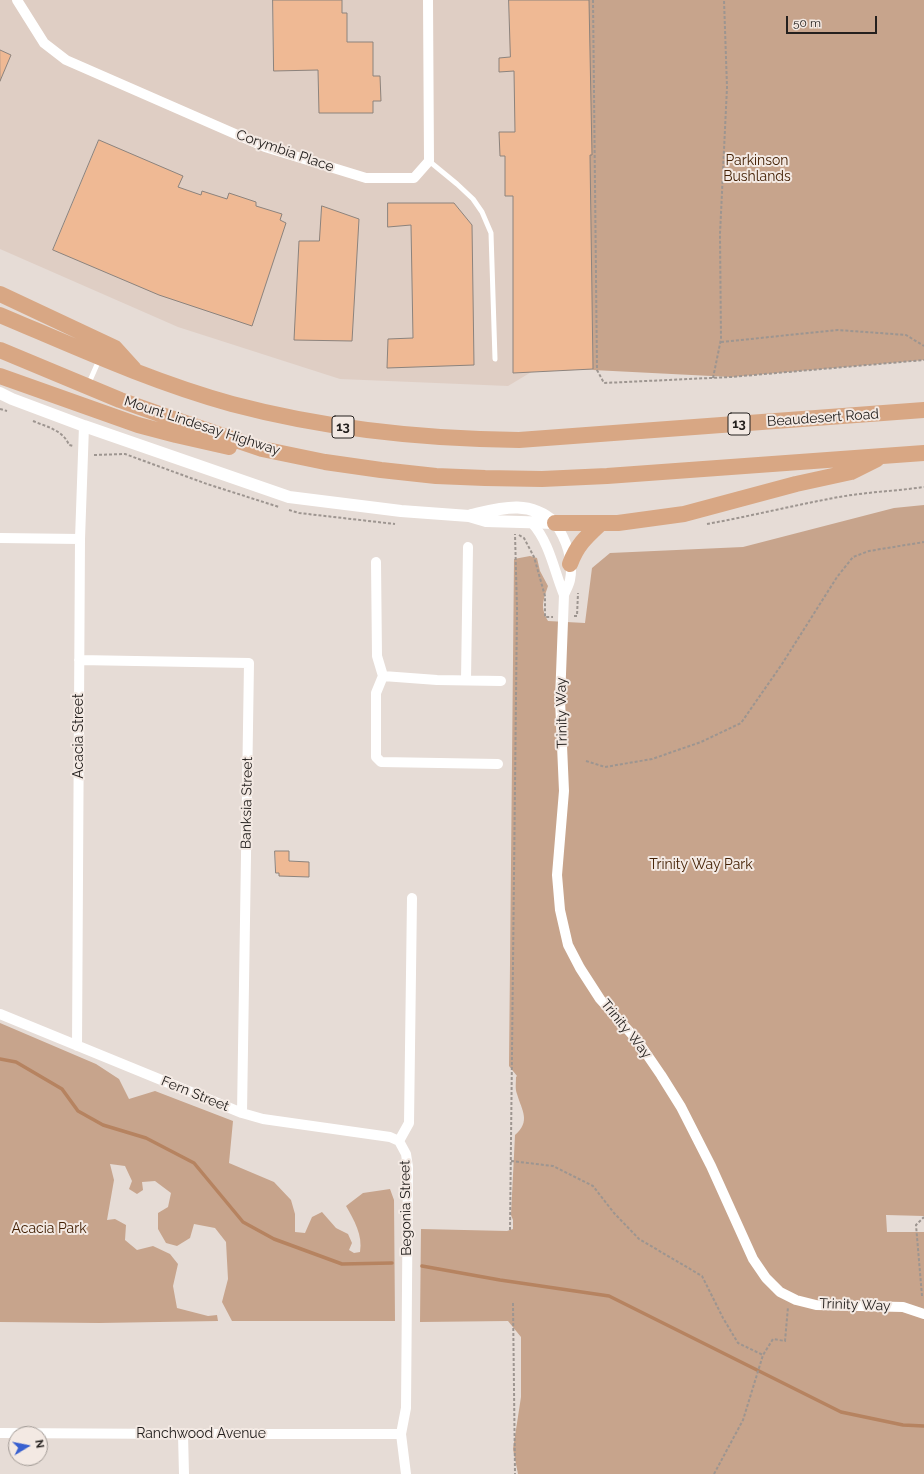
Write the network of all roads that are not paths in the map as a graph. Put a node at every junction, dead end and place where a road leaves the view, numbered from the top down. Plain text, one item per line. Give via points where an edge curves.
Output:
1 (17, 0) edge
2 (428, 0) edge
3 (429, 161) junction
4 (0, 294) edge
5 (0, 315) edge
6 (0, 350) edge
7 (100, 357) junction
8 (495, 359) dead end
9 (138, 373) junction
10 (0, 376) edge
11 (87, 386) junction
12 (0, 393) edge
13 (6, 399) edge
14 (924, 410) edge
15 (84, 426) junction
16 (262, 449) junction
17 (924, 453) edge
18 (882, 456) junction
19 (469, 516) junction
20 (532, 523) junction
21 (554, 523) junction
22 (600, 524) junction
23 (0, 538) edge
24 (80, 539) junction
25 (468, 547) dead end
26 (376, 562) dead end
27 (570, 564) junction
28 (564, 595) junction
29 (79, 660) junction
30 (383, 676) junction
31 (466, 680) junction
32 (500, 681) dead end
33 (498, 764) dead end
34 (412, 898) dead end
35 (0, 1014) edge
36 (77, 1046) junction
37 (242, 1113) junction
38 (399, 1141) junction
39 (924, 1314) edge
40 (0, 1433) edge
41 (183, 1434) junction
42 (401, 1434) junction
43 (184, 1474) edge
44 (406, 1474) edge

1 - 3 street, Corymbia Place via 44,43 66,60 265,147 366,178 414,178
2 - 3 street
3 - 8 lane via 473,199 491,233
4 - 9 highway via 115,348
5 - 7 highway, 13
6 - 11 highway, Mount Lindesay Highway
7 - 9 highway, 13
7 - 11 lane
9 - 14 highway, Beaudesert Road / 13 via 231,404 326,425 463,439 555,438
10 - 16 highway via 176,436 237,449
11 - 16 highway, Mount Lindesay Highway
12 - 13 street
13 - 15 street
15 - 19 street via 289,497 401,512
15 - 24 street, Acacia Street
16 - 18 highway, Mount Lindesay Highway via 381,470 485,478 615,475
17 - 18 highway
18 - 22 highway via 851,472 697,511 660,518
19 - 20 street via 486,521
19 - 21 street via 516,507 534,510
20 - 21 street
20 - 28 street, Trinity Way via 546,545
21 - 22 highway
21 - 27 street, Trinity Way via 565,540
22 - 27 highway via 575,551
23 - 24 street
24 - 29 street, Acacia Street
25 - 31 street
26 - 30 street via 377,656
27 - 28 street, Trinity Way via 570,580
28 - 39 street, Trinity Way via 560,700 564,791 557,875 560,910 568,945 600,999 637,1040 681,1108 712,1166 753,1259 766,1278 780,1292 796,1300 816,1305 902,1307
29 - 36 street, Acacia Street
29 - 37 street, Banksia Street via 249,663
30 - 31 street
30 - 33 street via 376,694 376,757 381,762
31 - 32 street
34 - 38 street, Begonia Street via 409,1123
35 - 36 street, Fern Street
36 - 37 street, Fern Street
37 - 38 street, Fern Street via 263,1119 390,1137
38 - 42 street, Begonia Street via 406,1154 408,1167 406,1408
40 - 41 street, Ranchwood Avenue
41 - 42 street, Ranchwood Avenue
41 - 43 street
42 - 44 street, Begonia Street

